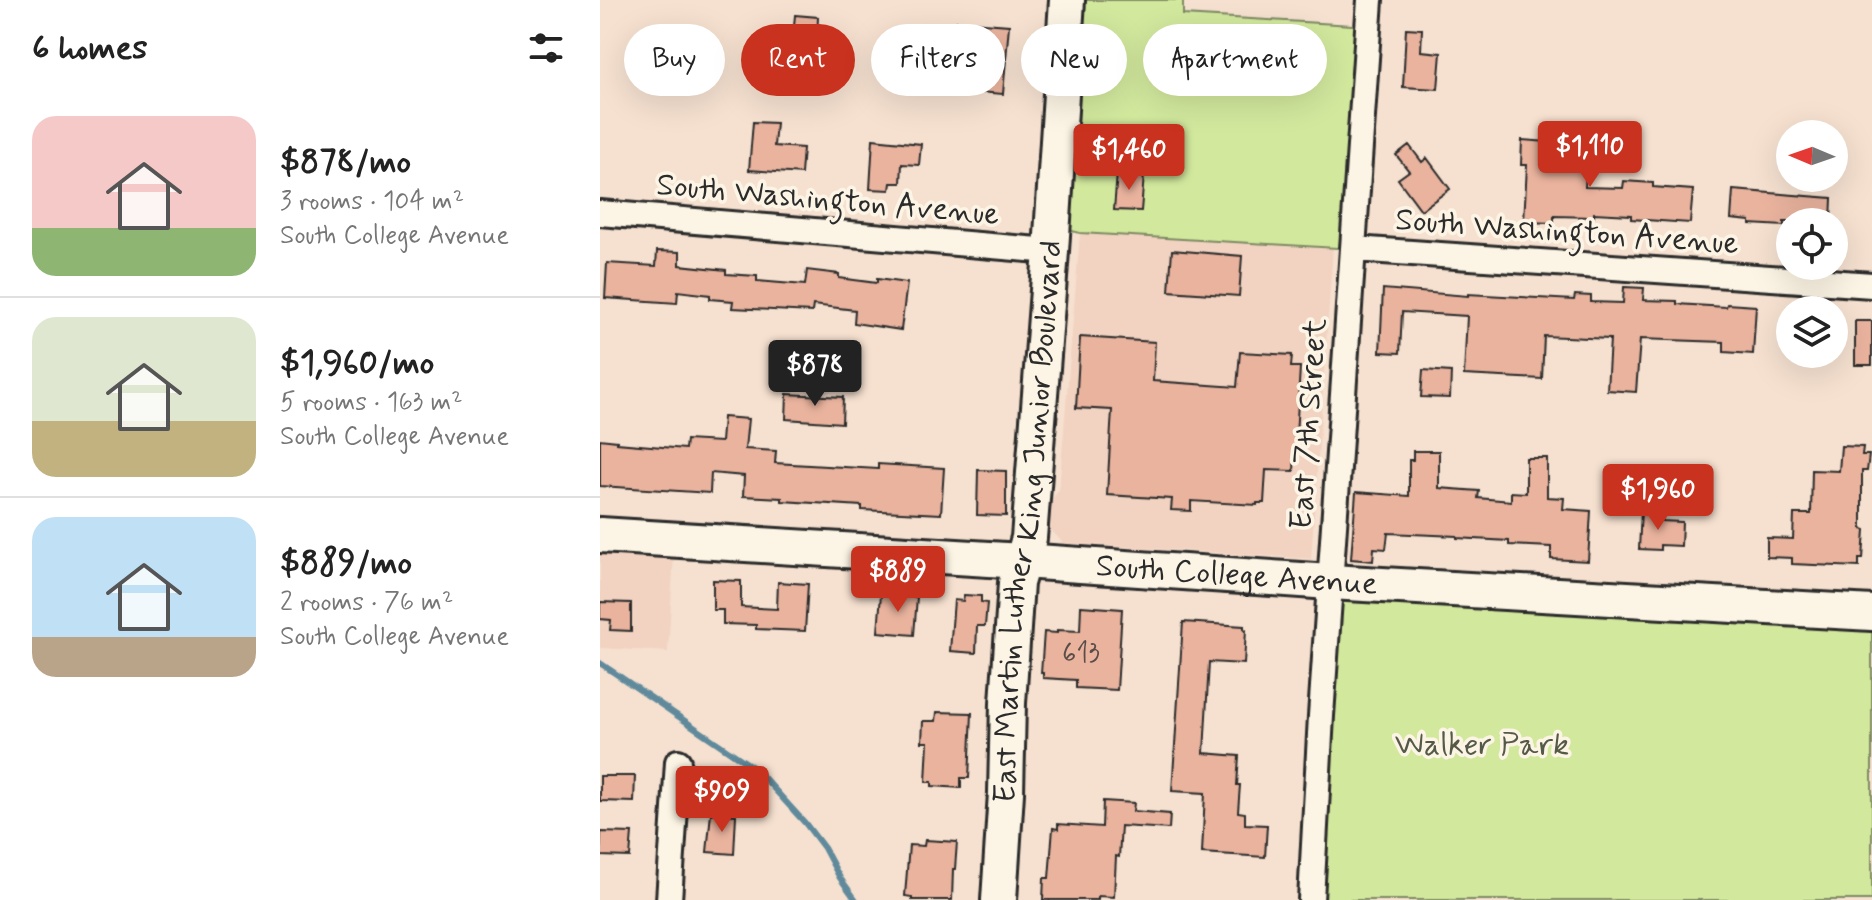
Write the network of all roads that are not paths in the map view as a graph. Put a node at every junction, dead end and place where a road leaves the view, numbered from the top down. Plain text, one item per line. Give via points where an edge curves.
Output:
1 (1067, 0) edge
2 (1370, 0) edge
3 (600, 213) edge
4 (1354, 249) junction
5 (1051, 251) junction
6 (1872, 285) edge
7 (600, 535) edge
8 (1022, 561) junction
9 (1330, 582) junction
10 (1872, 613) edge
11 (678, 762) dead end
12 (669, 900) edge
13 (999, 900) edge
14 (1311, 900) edge

1 - 5 street, East Martin Luther King Junior Boulevard
2 - 4 street, East 7th Street
3 - 5 street, South Washington Avenue
4 - 6 street, South Washington Avenue
4 - 9 street, East 7th Street
5 - 8 street, East Martin Luther King Junior Boulevard via 1029,538
7 - 8 street, South College Avenue
8 - 9 street, South College Avenue
8 - 13 street, East Martin Luther King Junior Boulevard via 1016,583
9 - 10 street, South College Avenue
9 - 14 street, East 7th Street
11 - 12 street

